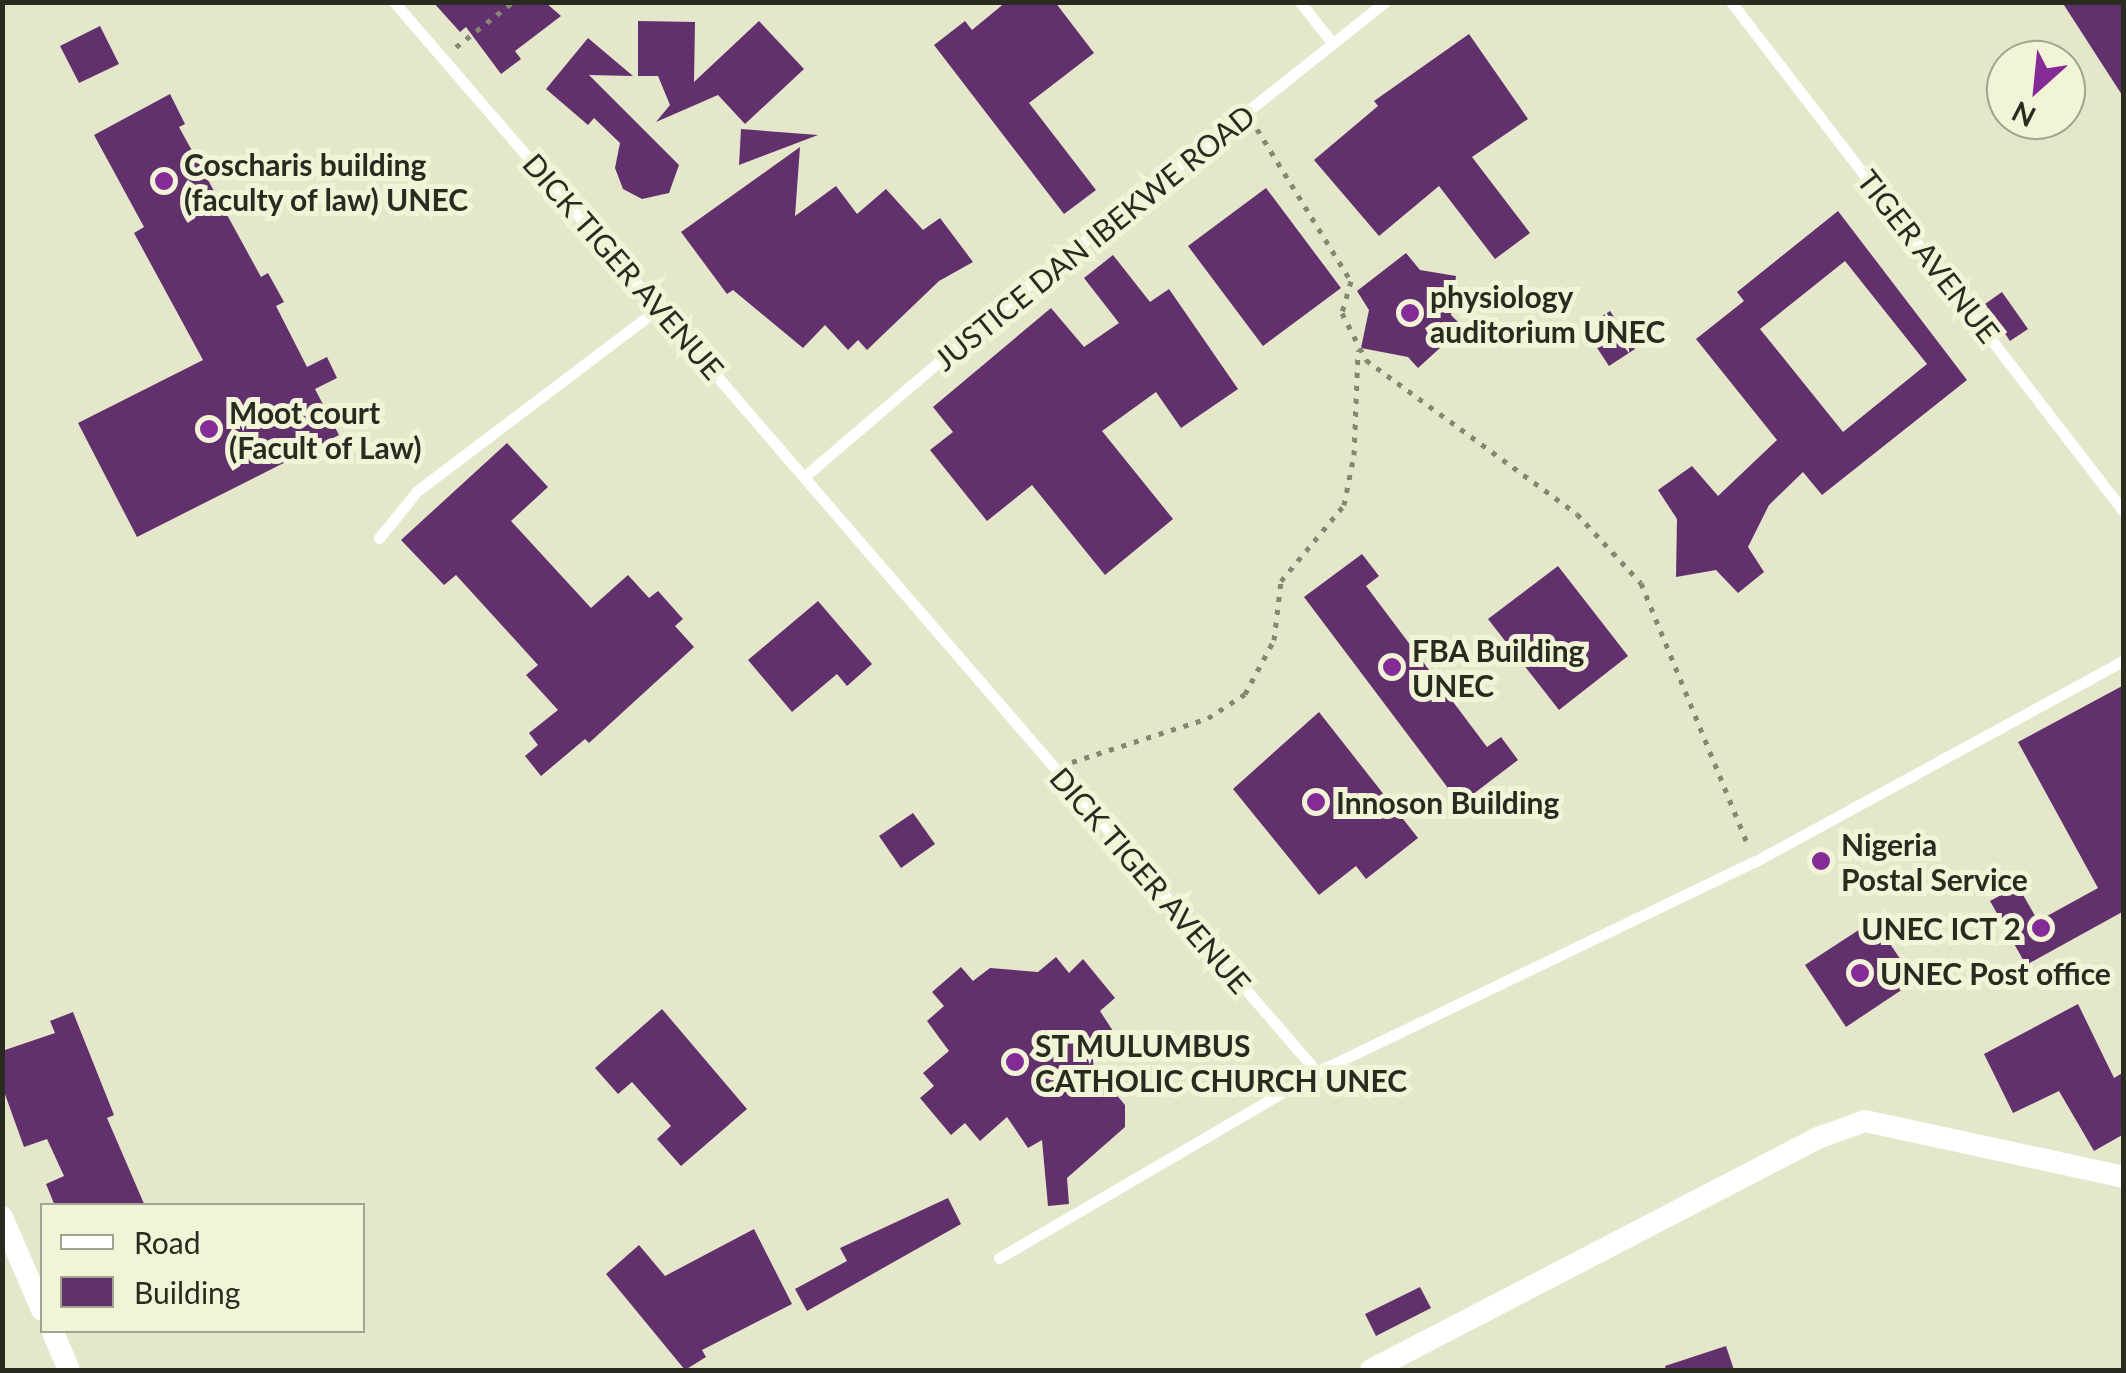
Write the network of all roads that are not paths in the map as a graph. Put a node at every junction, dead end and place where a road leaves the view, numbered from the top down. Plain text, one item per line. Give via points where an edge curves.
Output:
1 (394, 2) edge
2 (1300, 2) edge
3 (1386, 2) edge
4 (1732, 2) edge
5 (1333, 44) junction
6 (662, 306) junction
7 (805, 476) junction
8 (2124, 512) edge
9 (379, 538) dead end
10 (2124, 660) edge
11 (1317, 1072) junction
12 (2124, 1177) edge
13 (2, 1218) edge
14 (999, 1258) dead end
15 (40, 1305) edge
16 (53, 1333) edge
17 (69, 1370) edge
18 (1371, 1370) edge

1 - 6 lane, DICK TIGER AVENUE
2 - 5 lane
3 - 5 lane, JUSTICE DAN IBEKWE ROAD
4 - 8 lane, TIGER AVENUE
5 - 7 lane, JUSTICE DAN IBEKWE ROAD via 1020,293
6 - 7 lane, DICK TIGER AVENUE
6 - 9 lane via 416,490
7 - 11 lane, DICK TIGER AVENUE
10 - 11 lane via 1756,861
11 - 14 lane
12 - 18 street via 1865,1121 1818,1138
13 - 15 street
16 - 17 street

